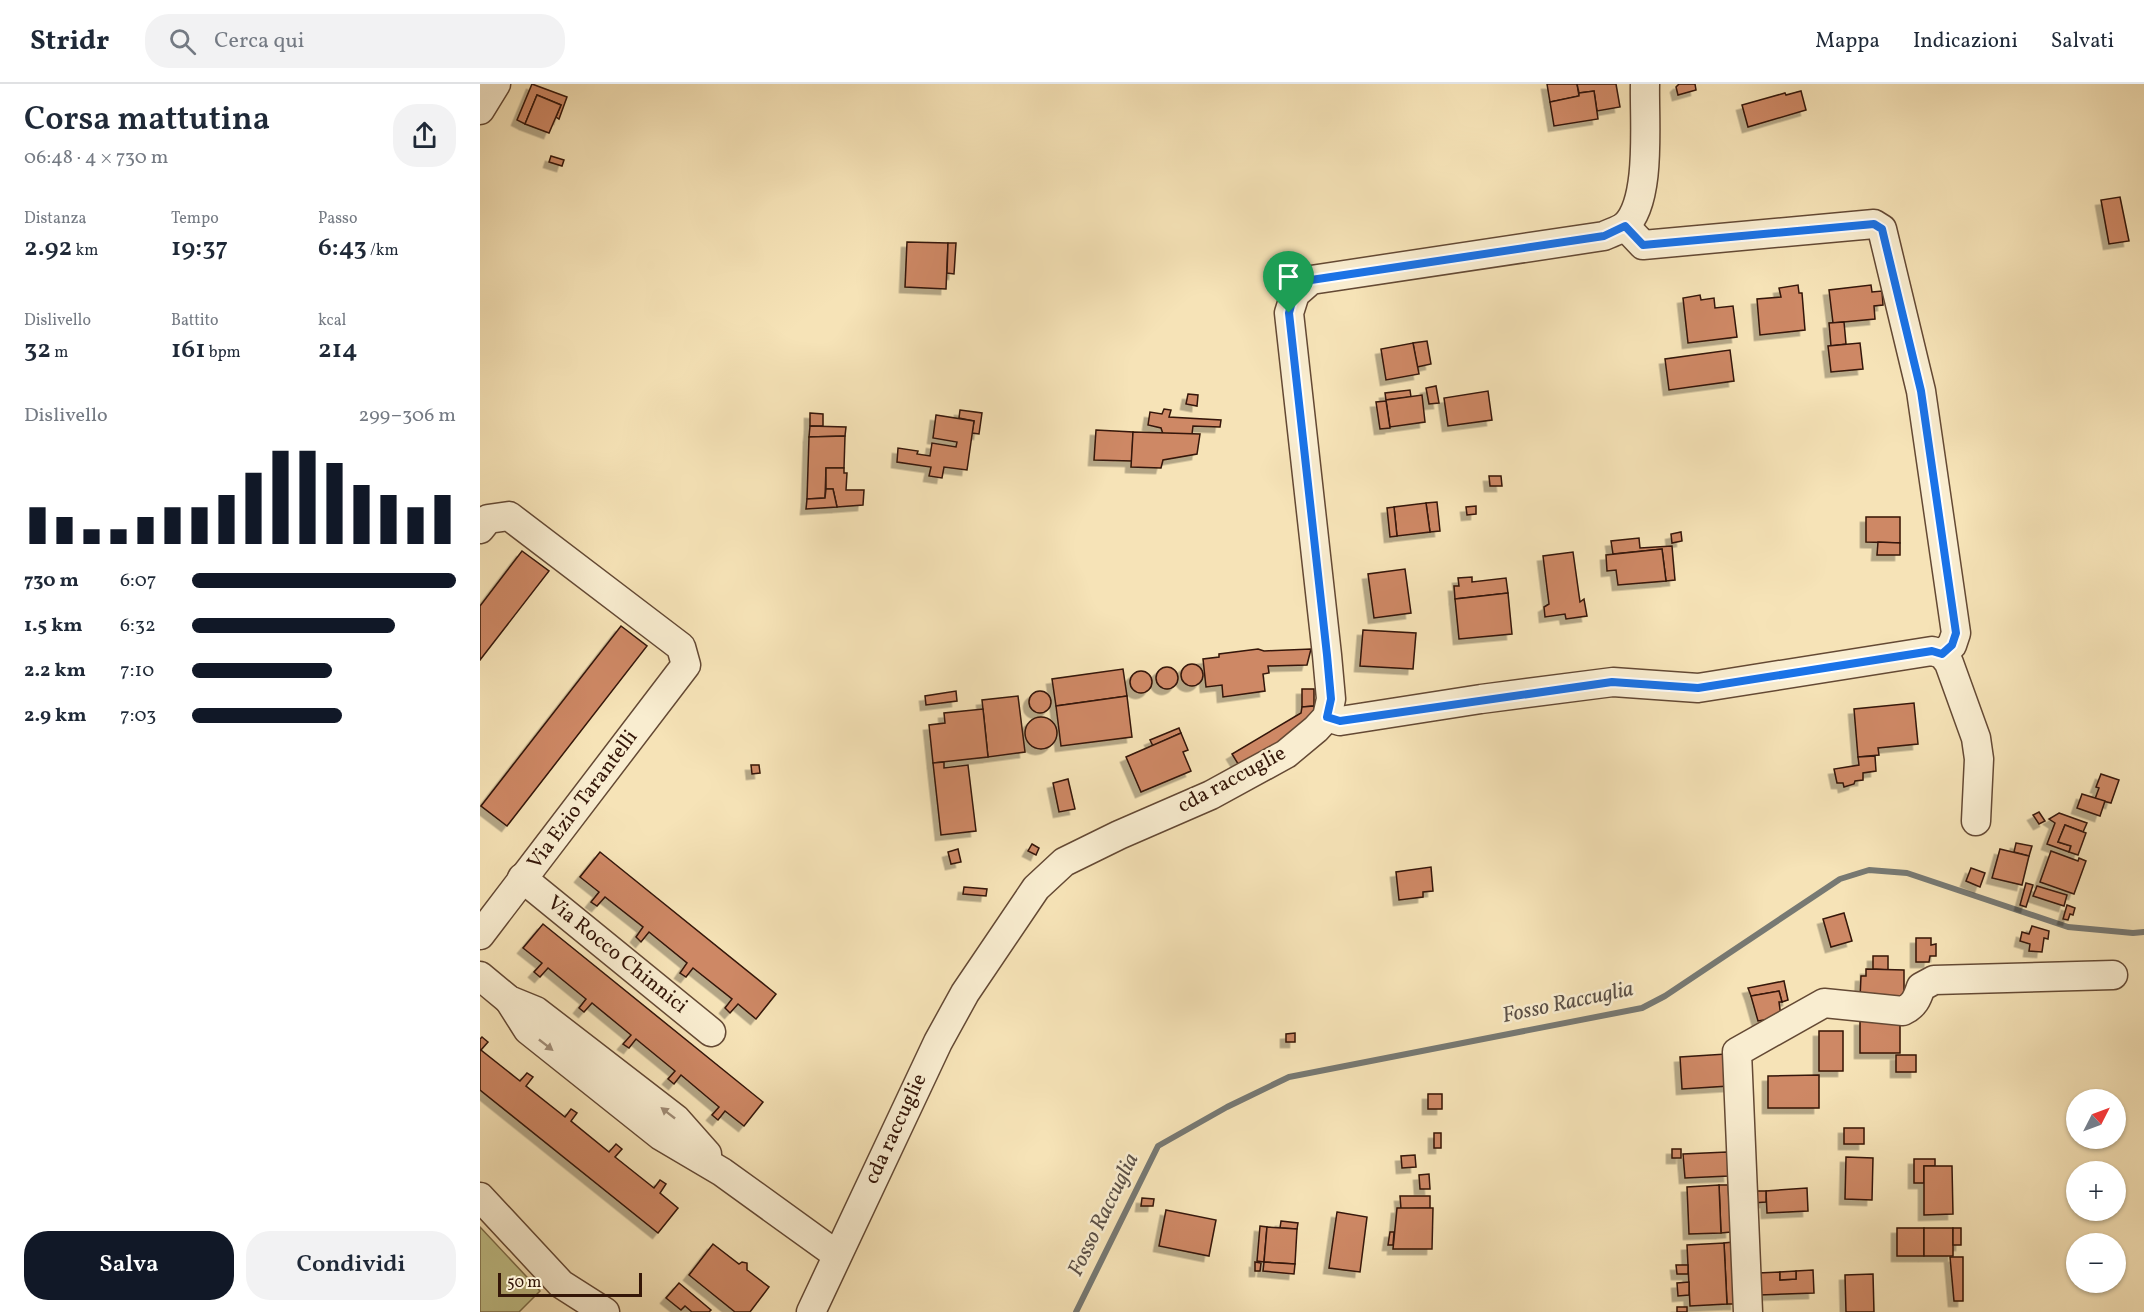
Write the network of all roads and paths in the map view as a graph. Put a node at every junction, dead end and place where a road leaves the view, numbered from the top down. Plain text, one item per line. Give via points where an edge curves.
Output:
1 (496, 84) edge
2 (1645, 84) edge
3 (480, 110) edge
4 (1625, 226) junction
5 (484, 524) edge
6 (1942, 654) junction
7 (1327, 717) junction
8 (1976, 821) dead end
9 (522, 878) junction
10 (480, 935) edge
11 (2113, 975) dead end
12 (480, 976) edge
13 (711, 1032) dead end
14 (480, 1197) edge
15 (837, 1255) junction
16 (605, 1312) edge
17 (811, 1312) edge
18 (1748, 1312) edge

1 - 3 street
2 - 4 street via 1644,187 1637,209
4 - 6 street via 1643,245 1874,224 1882,229 1921,391 1934,476 1956,633 1952,645
4 - 7 street via 1604,236 1311,280 1294,294 1289,313 1327,655 1331,699
5 - 9 street, Via Ezio Tarantelli via 510,516 681,647 686,665
6 - 7 street via 1932,651 1698,688 1612,682 1340,721
6 - 8 street via 1949,663 1976,738 1980,759
7 - 15 street, cda raccuglie via 1286,754 1211,795 1064,862 1036,888 965,993 938,1042
9 - 10 street, Via Ezio Tarantelli
9 - 13 street, Via Rocco Chinnici
11 - 18 street via 1934,980 1921,987 1918,998 1903,1011 1824,1003 1737,1052
12 - 15 street via 509,1000 536,1011 676,1119 722,1172
14 - 16 street via 561,1284
15 - 17 street, cda raccuglie

